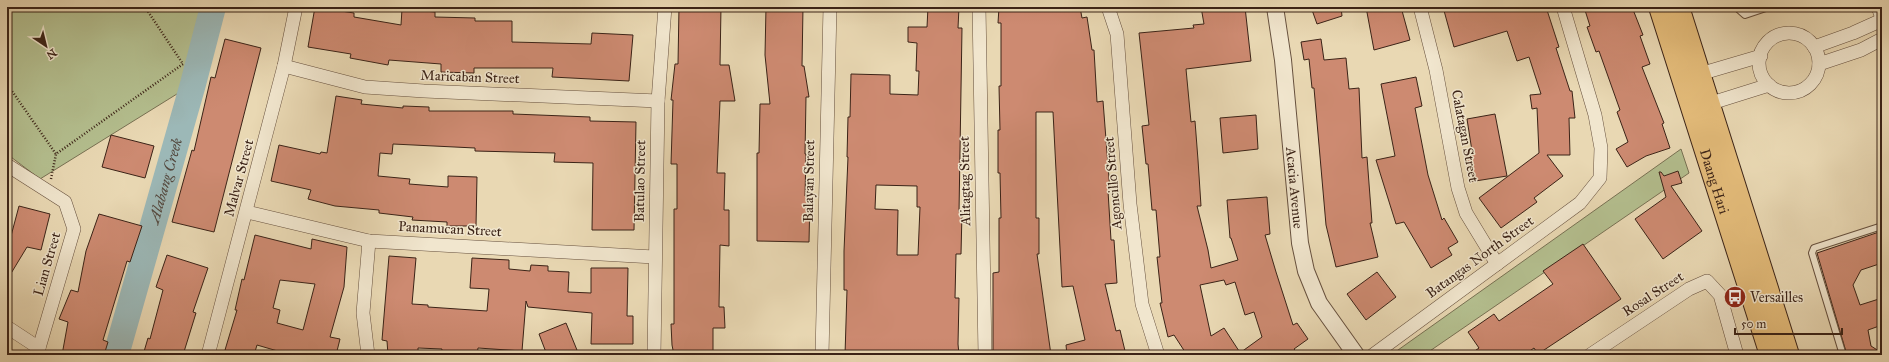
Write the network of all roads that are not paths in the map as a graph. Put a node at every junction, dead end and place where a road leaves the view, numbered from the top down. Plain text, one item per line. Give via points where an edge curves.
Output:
1 (296, 7) edge
2 (665, 7) edge
3 (830, 7) edge
4 (979, 7) edge
5 (1108, 7) edge
6 (1274, 7) edge
7 (1420, 7) edge
8 (1563, 7) edge
9 (1659, 7) edge
10 (1679, 7) edge
11 (1736, 7) edge
12 (1769, 7) edge
13 (1878, 7) edge
14 (1882, 19) edge
15 (1882, 39) edge
16 (1857, 41) junction
17 (1814, 47) junction
18 (1761, 56) junction
19 (1819, 64) junction
20 (284, 66) junction
21 (1691, 76) junction
22 (1769, 85) junction
23 (658, 100) junction
24 (1700, 106) junction
25 (7, 165) edge
26 (247, 212) junction
27 (1882, 226) edge
28 (369, 241) junction
29 (654, 257) junction
30 (1497, 264) junction
31 (7, 327) edge
32 (37, 351) edge
33 (208, 355) edge
34 (368, 355) edge
35 (654, 355) edge
36 (822, 355) edge
37 (985, 355) edge
38 (1158, 355) edge
39 (1356, 355) edge
40 (1372, 355) edge
41 (1590, 355) edge
42 (1737, 355) edge
43 (1770, 355) edge
44 (1789, 355) edge
45 (1843, 355) edge

1 - 20 street, Malvar Street
2 - 23 street, Batulao Street
3 - 36 street, Balayan Street
4 - 37 street, Alitagtag Street
5 - 38 street, Agoncillo Street via 1117,34 1130,204 1142,304
6 - 39 street, Acacia Avenue via 1283,60 1300,243 1306,271 1319,303
7 - 30 street, Calatagan Street via 1436,70 1458,188 1466,213
8 - 30 street, Batangas North Street via 1595,115 1601,148 1600,178 1580,203
9 - 21 main road, Daang Hari
10 - 21 main road, Daang Hari
11 - 12 lane via 1745,15
13 - 14 street
14 - 16 street
15 - 16 street
16 - 17 street
16 - 19 street
17 - 18 street via 1799,35 1789,34 1771,40 1764,47
17 - 19 street
18 - 21 street
18 - 22 street via 1761,72
19 - 22 street via 1818,74 1813,82 1801,90 1787,93 1777,91
20 - 23 street, Maricaban Street via 365,87 424,92
20 - 26 street, Malvar Street
21 - 24 main road, Daang Hari
22 - 24 street
23 - 29 street, Batulao Street
24 - 43 main road, Daang Hari
24 - 44 main road, Daang Hari
25 - 32 street, Lian Street via 65,202 74,229
26 - 28 street, Panamucan Street
26 - 33 street, Malvar Street
27 - 45 lane via 1814,248 1812,253
28 - 29 street, Panamucan Street
28 - 34 street via 363,314
29 - 35 street, Batulao Street
30 - 40 street, Batangas North Street
31 - 32 street
41 - 42 street, Rosal Street via 1689,289 1708,281 1720,295

